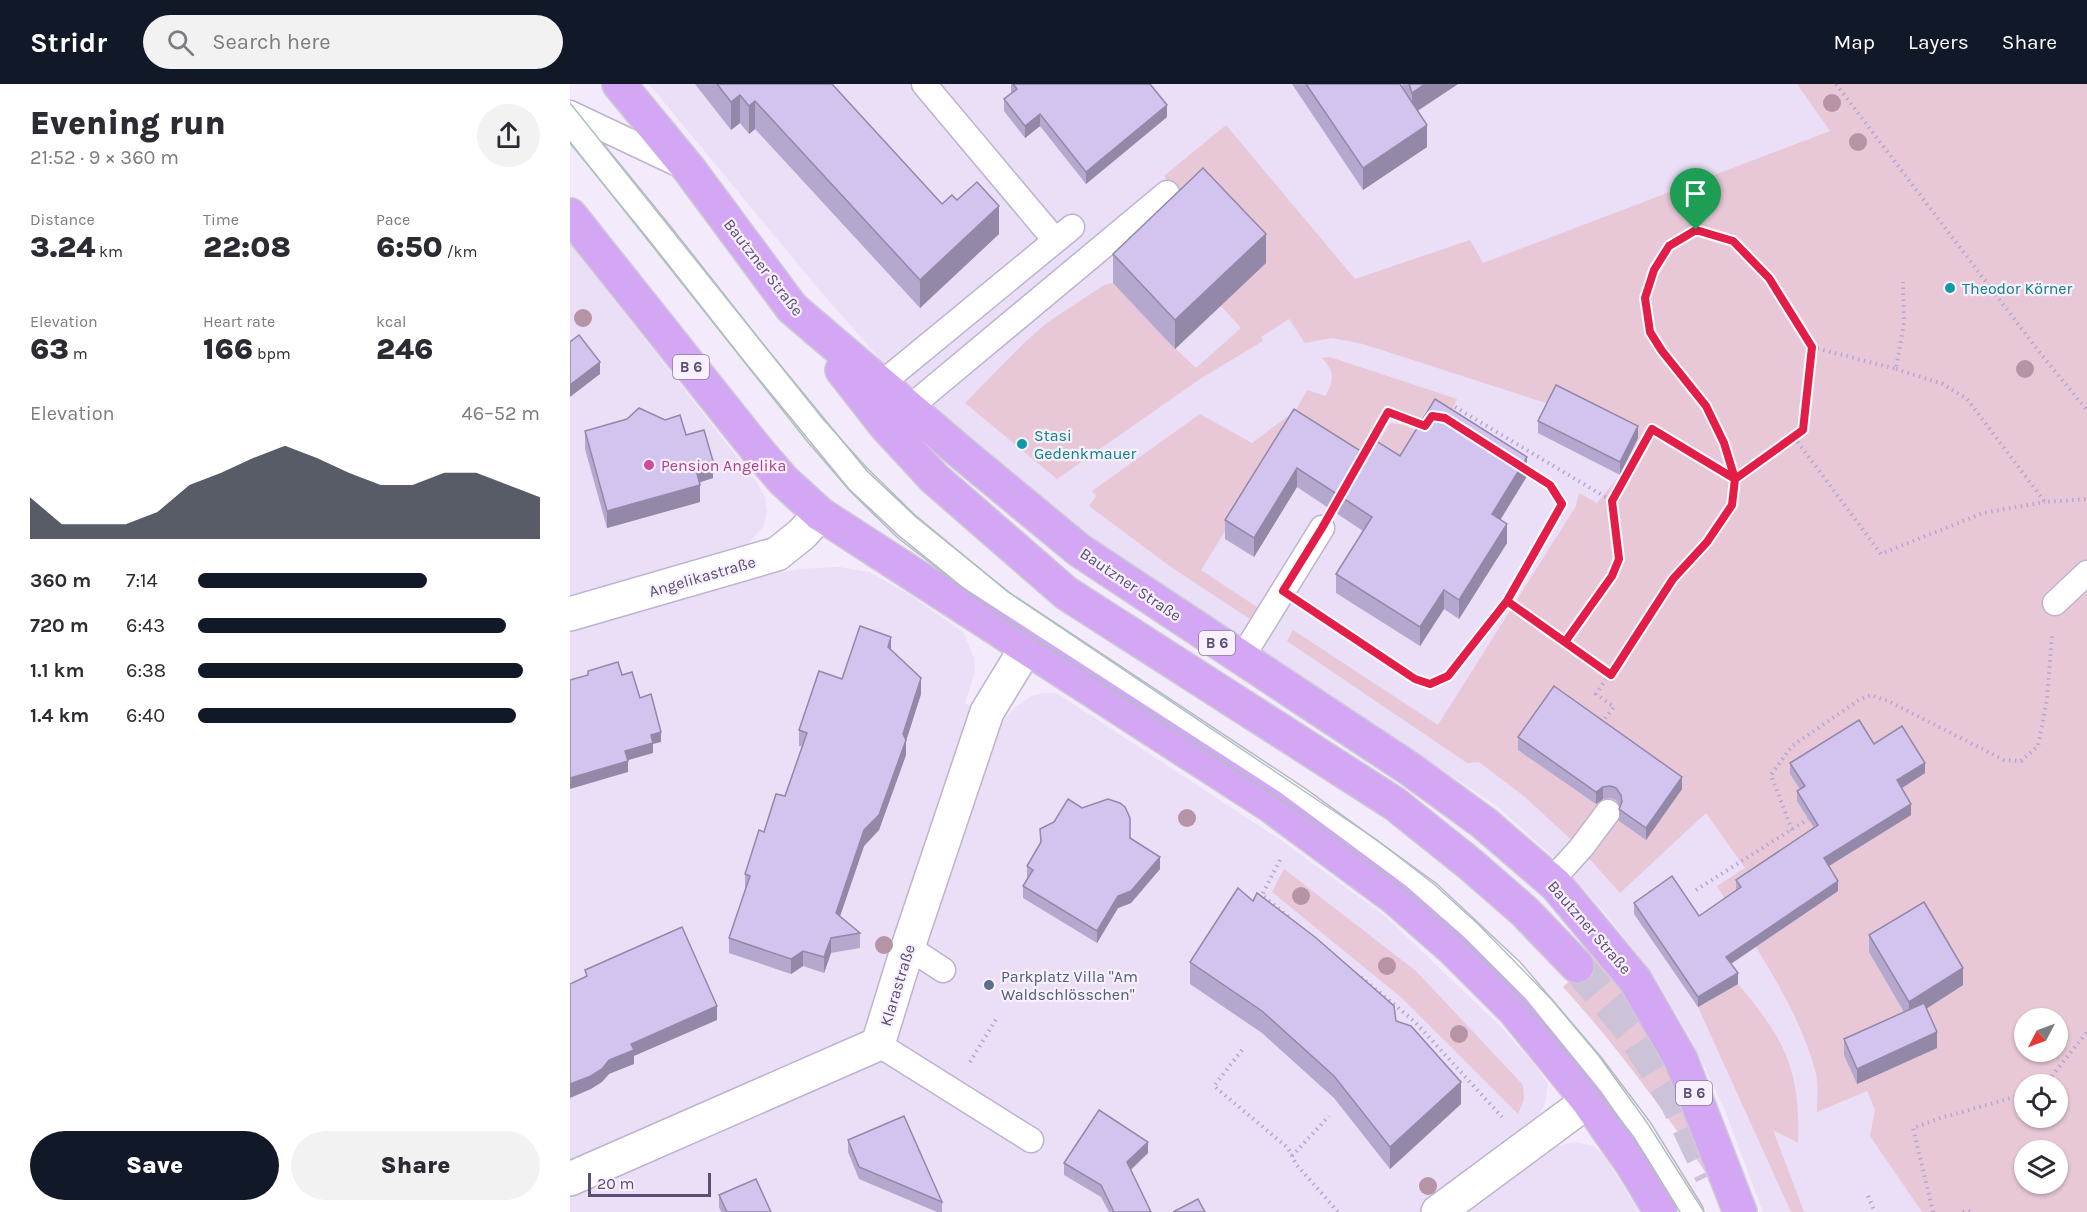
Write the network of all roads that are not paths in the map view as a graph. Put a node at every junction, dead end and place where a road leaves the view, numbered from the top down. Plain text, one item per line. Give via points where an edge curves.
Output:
1 (619, 84) edge
2 (924, 84) edge
3 (570, 113) edge
4 (570, 123) edge
5 (689, 169) junction
6 (1167, 193) dead end
7 (570, 214) edge
8 (792, 308) junction
9 (881, 384) junction
10 (909, 408) junction
11 (866, 487) junction
12 (820, 514) junction
13 (1322, 528) dead end
14 (2087, 573) edge
15 (2055, 603) road end
16 (570, 614) edge
17 (974, 615) junction
18 (1026, 648) junction
19 (1241, 658) junction
20 (1608, 813) dead end
21 (1551, 881) junction
22 (908, 947) junction
23 (1577, 966) tunnel mouth
24 (943, 970) dead end
25 (878, 1044) junction
26 (1588, 1101) junction
27 (1031, 1140) dead end
28 (570, 1179) edge
29 (1438, 1212) edge
30 (1661, 1212) edge
31 (1691, 1212) edge
32 (1740, 1212) edge

1 - 5 main road, Bautzner Straße / B 6
2 - 9 lane via 1064,233
3 - 5 lane
4 - 11 lane via 816,431
5 - 8 main road, Bautzner Straße / B 6
6 - 10 lane
7 - 12 main road, B 6 via 758,451
8 - 9 main road, Bautzner Straße / B 6
8 - 23 main road via 885,425 934,478 1066,593 1395,804 1524,910
9 - 10 main road, Bautzner Straße / B 6
10 - 19 main road, Bautzner Straße / B 6 via 1079,550
11 - 17 lane via 898,538
11 - 31 lane via 907,526 1002,603 1298,799 1429,894 1511,971 1591,1065 1640,1130
12 - 16 street, Angelikastraße via 777,554
12 - 17 main road, B 6
13 - 19 lane
14 - 15 lane
17 - 18 main road, B 6
18 - 22 street, Klarastraße via 987,712
18 - 26 main road, B 6 via 1271,806 1395,898 1514,1010
19 - 21 main road, Bautzner Straße / B 6 via 1410,769
20 - 21 lane
21 - 32 main road, Bautzner Straße / B 6 via 1635,980 1681,1060
22 - 24 lane
22 - 25 street, Klarastraße
25 - 27 lane
25 - 28 street, Klarastraße
26 - 29 street
26 - 30 main road, B 6

